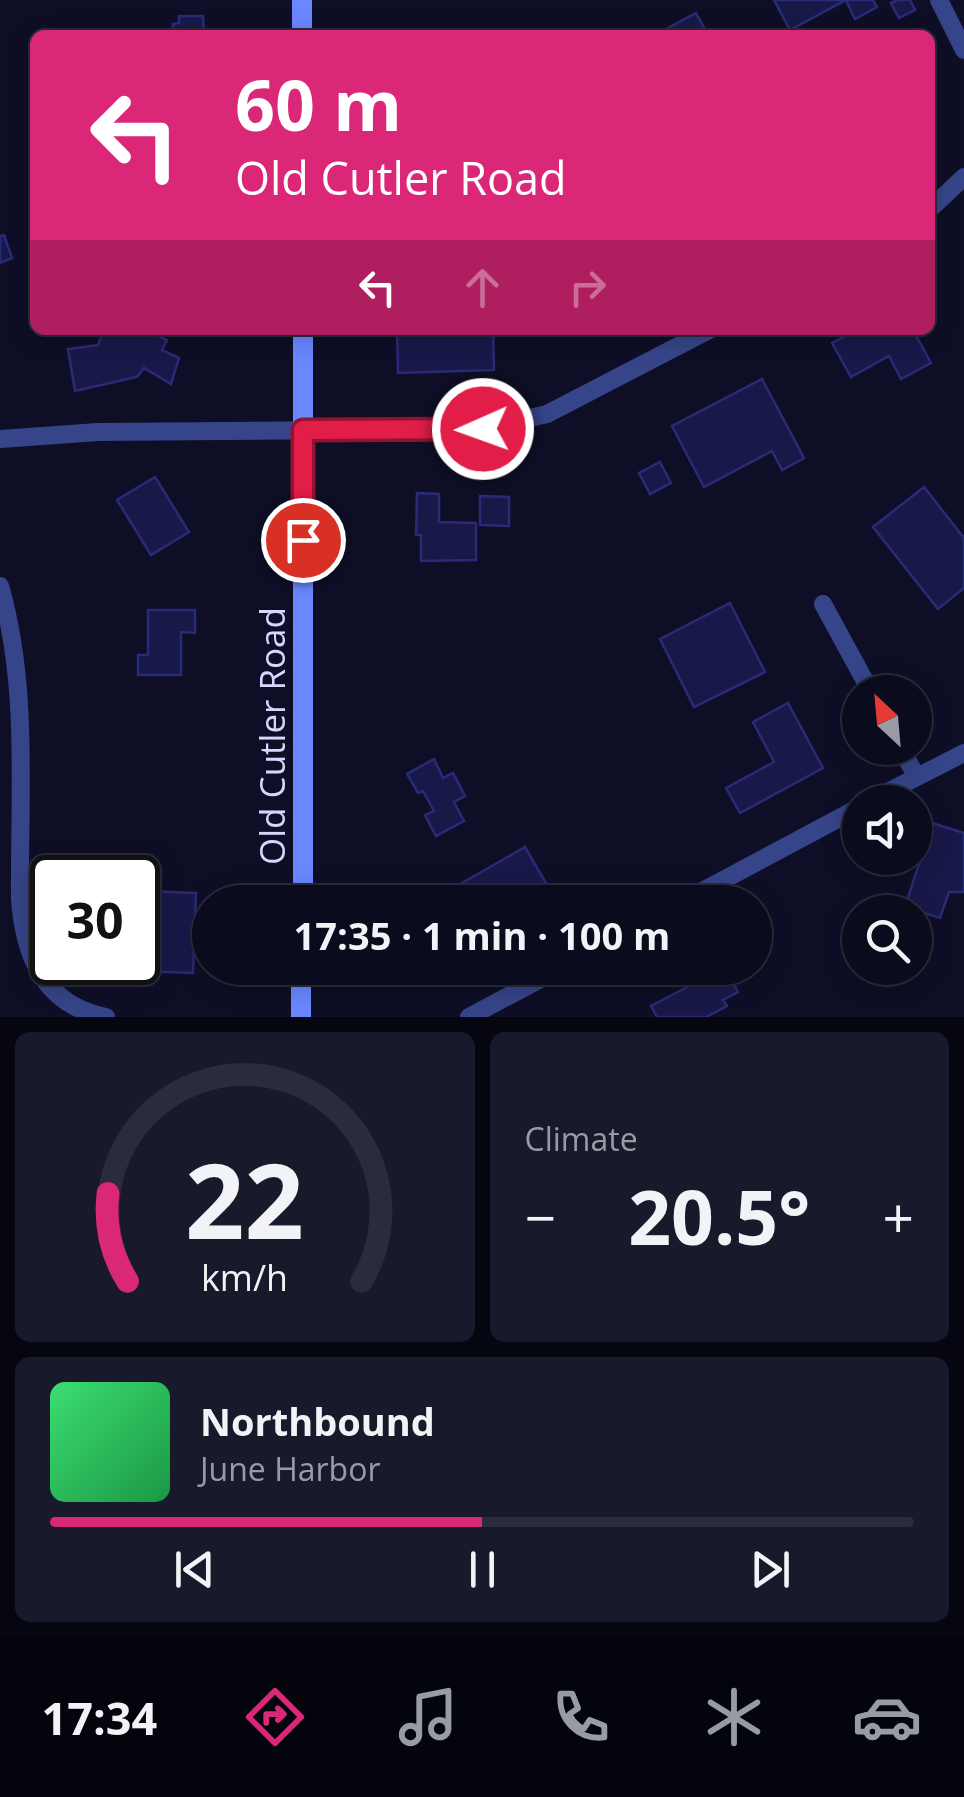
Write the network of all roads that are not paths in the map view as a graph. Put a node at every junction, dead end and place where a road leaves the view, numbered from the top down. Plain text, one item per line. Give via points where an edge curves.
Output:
1 (302, 0) edge
2 (939, 0) edge
3 (302, 30) edge
4 (964, 50) edge
5 (964, 178) edge
6 (935, 204) edge
7 (303, 335) edge
8 (699, 335) edge
9 (303, 430) junction
10 (0, 438) edge
11 (0, 586) edge
12 (823, 604) dead end
13 (862, 675) edge
14 (964, 753) edge
15 (910, 765) edge
16 (916, 776) junction
17 (899, 785) edge
18 (842, 817) edge
19 (303, 885) edge
20 (714, 885) edge
21 (301, 985) edge
22 (530, 985) edge
23 (106, 1017) edge
24 (300, 1017) edge
25 (469, 1017) edge

1 - 3 main road
2 - 4 street
5 - 6 street
7 - 9 main road, Old Cutler Road
8 - 9 street via 527,420 459,431
9 - 10 street
9 - 19 main road, Old Cutler Road
11 - 23 street via 17,671 24,934 50,989 77,1009
12 - 13 street
14 - 16 street
15 - 16 street
16 - 17 street
18 - 20 street
21 - 24 main road
22 - 25 street

